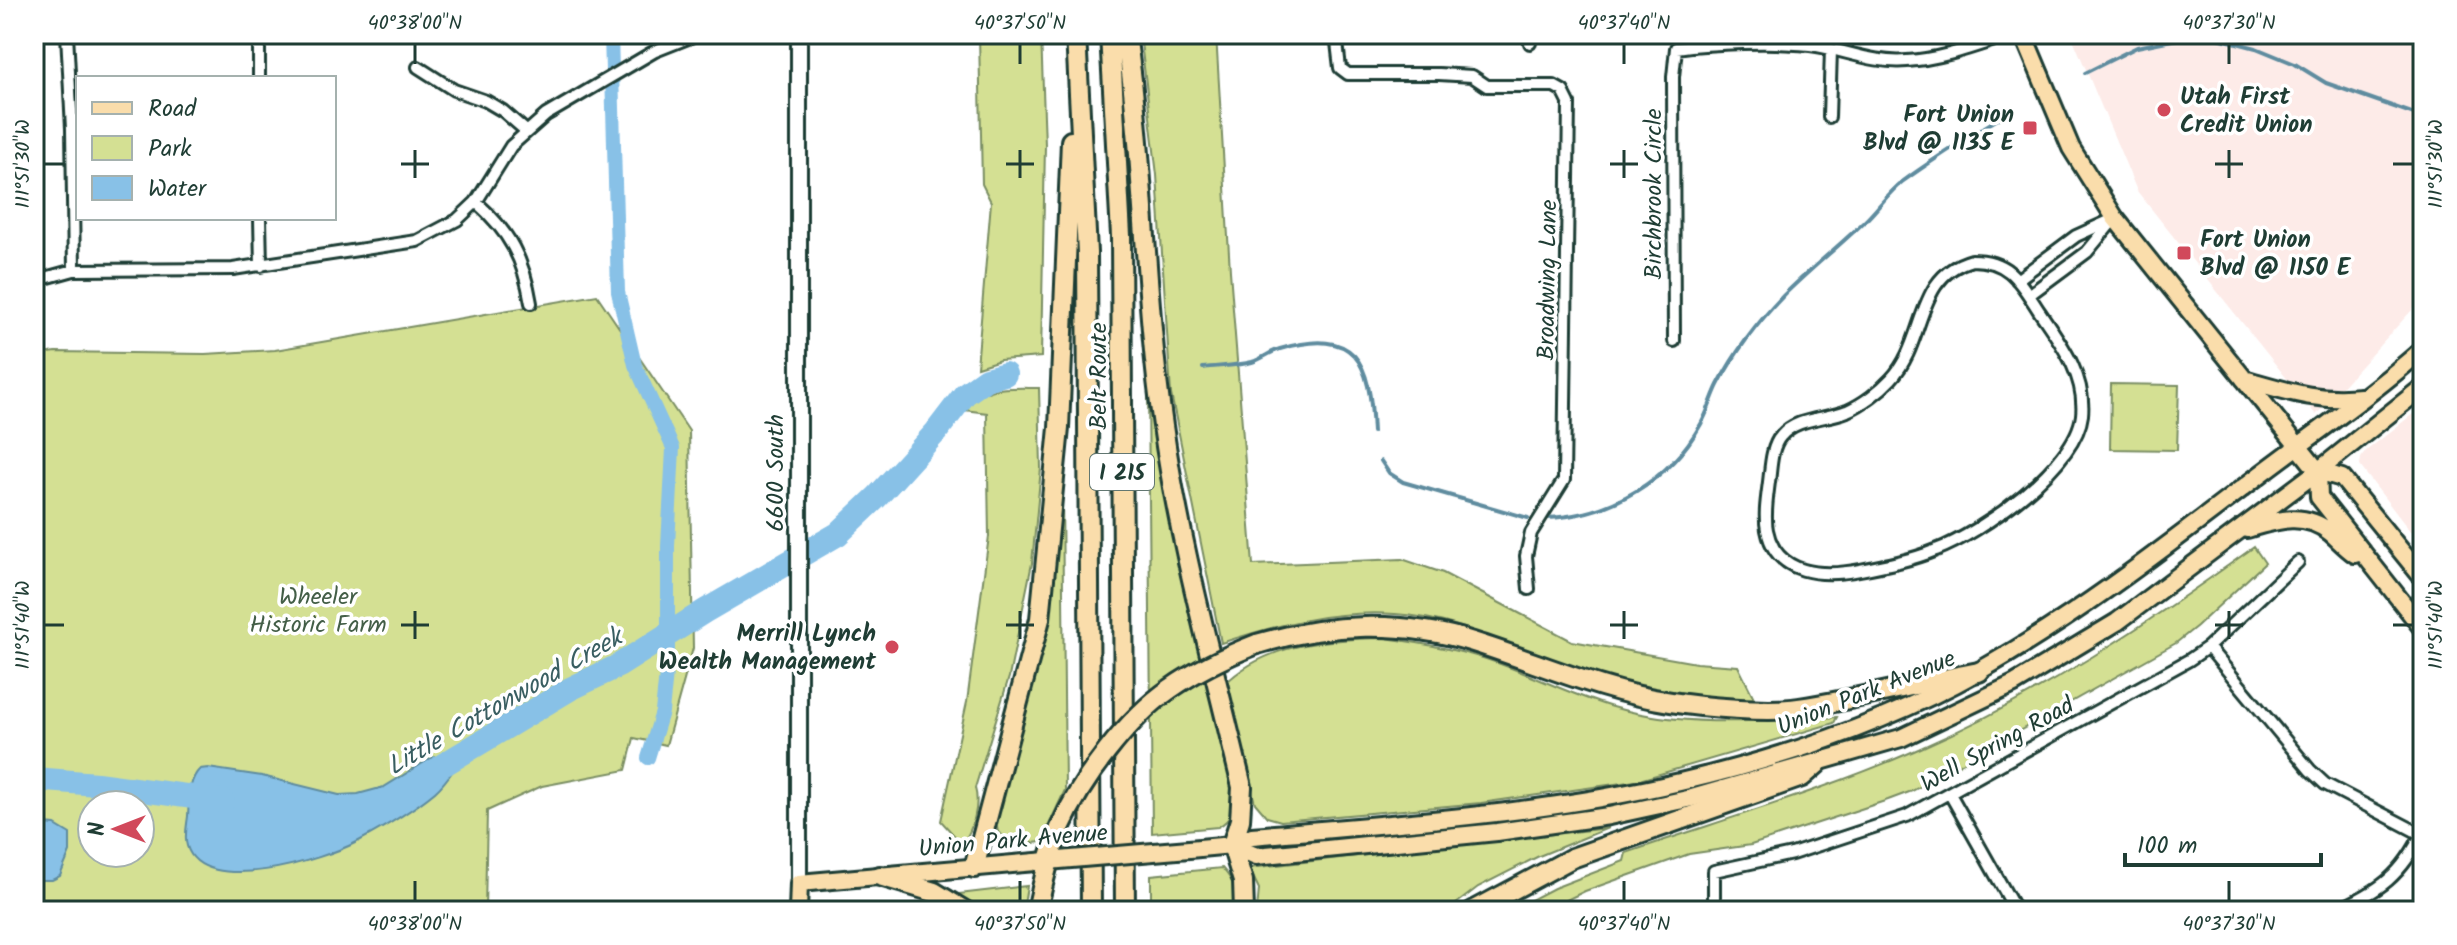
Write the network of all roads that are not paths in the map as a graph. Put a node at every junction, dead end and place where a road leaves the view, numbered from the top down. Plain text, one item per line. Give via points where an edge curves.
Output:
1 (67, 34) edge
2 (259, 34) edge
3 (698, 34) edge
4 (799, 34) edge
5 (1076, 34) edge
6 (1110, 34) edge
7 (1126, 34) edge
8 (1336, 34) edge
9 (2013, 34) edge
10 (2023, 34) edge
11 (1831, 49) junction
12 (418, 67) dead end
13 (259, 76) edge
14 (1829, 117) dead end
15 (526, 131) junction
16 (476, 202) junction
17 (2115, 218) junction
18 (260, 220) edge
19 (261, 266) junction
20 (74, 270) junction
21 (2017, 280) junction
22 (34, 281) edge
23 (2029, 295) junction
24 (531, 303) dead end
25 (1674, 341) dead end
26 (2423, 349) edge
27 (2244, 379) junction
28 (2423, 387) edge
29 (2363, 397) junction
30 (2298, 446) junction
31 (2318, 471) junction
32 (2238, 531) junction
33 (2298, 562) dead end
34 (2375, 569) junction
35 (2423, 578) edge
36 (1529, 589) dead end
37 (2423, 629) edge
38 (2208, 647) junction
39 (1979, 672) junction
40 (1817, 764) junction
41 (1950, 794) junction
42 (2422, 833) edge
43 (1232, 845) junction
44 (974, 868) junction
45 (880, 876) junction
46 (799, 883) junction
47 (798, 911) edge
48 (965, 911) edge
49 (1037, 911) edge
50 (1091, 911) edge
51 (1125, 911) edge
52 (1244, 911) edge
53 (1473, 911) edge
54 (1714, 911) edge
55 (2016, 911) edge
56 (2335, 911) edge

1 - 20 street
2 - 13 street
3 - 15 street via 655,51
4 - 46 main road, 6600 South
5 - 44 highway via 1059,428 1040,619
5 - 50 highway, Belt Route / I 215 via 1087,253
6 - 51 highway, Belt Route / I 215 via 1121,236
7 - 43 highway via 1163,427 1242,787
8 - 36 street, Broadwing Lane via 1340,68 1348,74 1439,74 1472,76 1487,86 1554,86 1569,103 1564,480 1531,533 1526,556
9 - 11 street via 1905,62
10 - 17 main road via 2071,148
11 - 14 street
11 - 25 street, Birchbrook Circle via 1676,48
12 - 15 street via 503,111
15 - 16 street
16 - 19 street via 457,220 417,241
16 - 24 street via 508,235
17 - 21 street via 2076,236
17 - 23 street via 2087,252
17 - 27 main road
18 - 19 street
19 - 20 street
20 - 22 street
21 - 23 street
21 - 23 street via 1994,261 1956,264 1935,284 1892,379 1848,410 1782,434 1775,444 1766,515 1767,532 1780,556 1804,572 1823,574 1892,564 1964,537 2045,476 2079,428 2082,397 2071,359
26 - 29 main road, Union Park Avenue
27 - 29 main road via 2307,397
27 - 30 main road
28 - 31 main road, Union Park Avenue
29 - 30 main road, Union Park Avenue
30 - 31 main road
30 - 39 main road, Union Park Avenue via 2169,544
31 - 32 main road, Union Park Avenue
31 - 34 main road via 2319,497
31 - 35 main road via 2342,478
32 - 34 main road via 2302,518 2322,527
32 - 40 main road, Union Park Avenue via 2139,608 2036,673 1901,738
33 - 38 street, Well Spring Road
34 - 37 main road
38 - 41 street, Well Spring Road
38 - 42 street via 2325,784
39 - 43 main road, Union Park Avenue via 1837,735 1683,782 1548,807 1252,836
39 - 49 highway, bridge via 1796,709 1758,708 1673,703 1599,687 1471,641 1398,628 1306,632 1257,644 1221,658 1168,690 1115,744 1060,827
40 - 43 main road, Union Park Avenue via 1649,808 1534,828 1256,856
40 - 53 highway via 1802,777 1572,858
41 - 54 street, Well Spring Road via 1895,821 1764,862 1714,871
41 - 55 street
42 - 56 street via 2399,873
43 - 44 main road, Union Park Avenue, bridge
43 - 52 highway via 1243,881
44 - 45 main road, Union Park Avenue
45 - 46 main road, Union Park Avenue
45 - 48 highway via 934,892
46 - 47 main road, 6600 South

